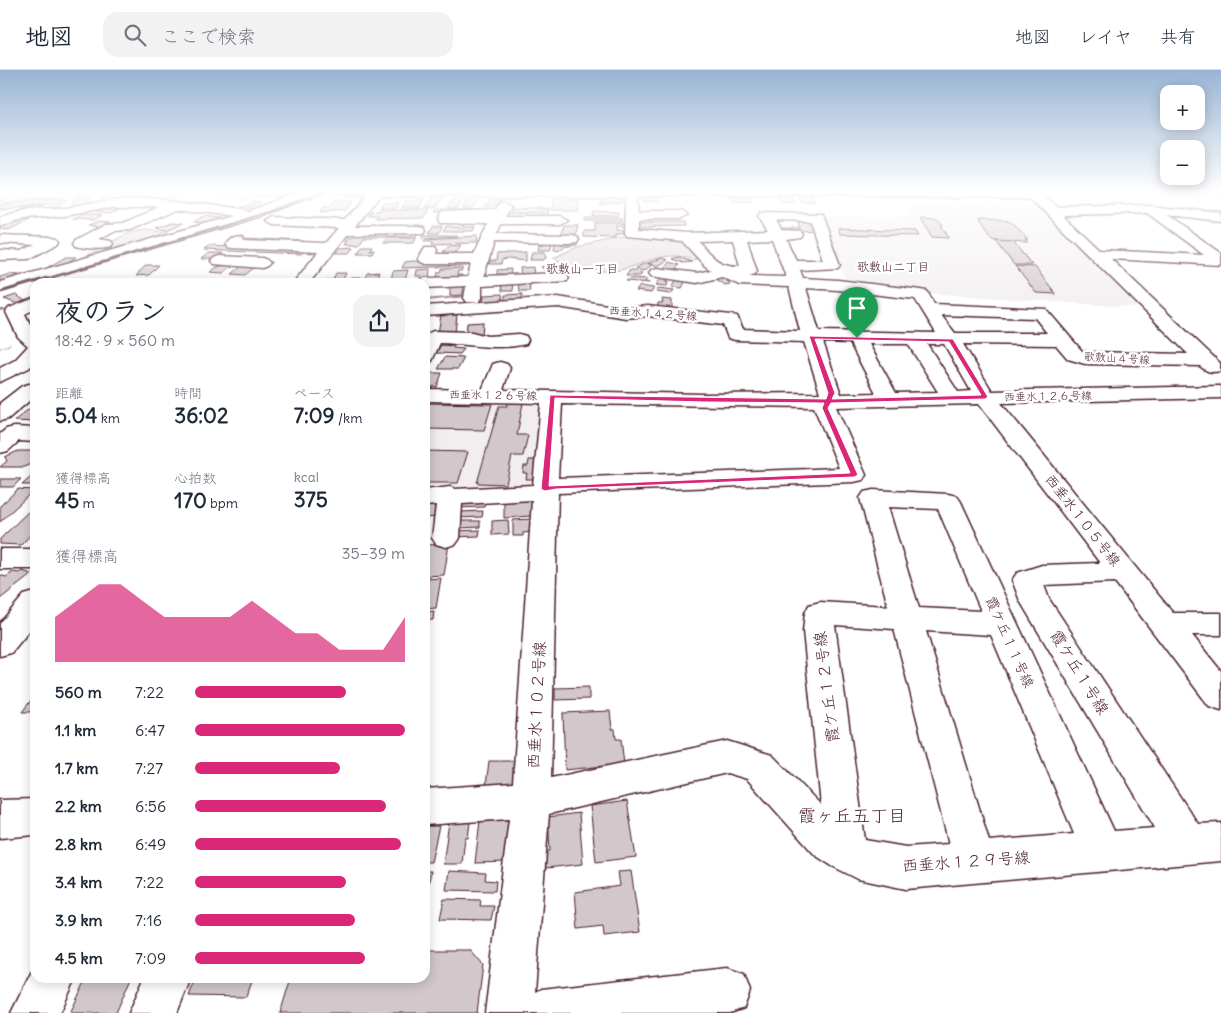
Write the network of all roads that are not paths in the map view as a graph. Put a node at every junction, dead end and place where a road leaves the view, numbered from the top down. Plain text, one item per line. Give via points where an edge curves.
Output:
1 (98, 234) edge
2 (178, 234) edge
3 (341, 234) edge
4 (468, 234) edge
5 (646, 234) edge
6 (744, 234) edge
7 (777, 234) edge
8 (821, 234) edge
9 (1074, 234) edge
10 (1185, 234) edge
11 (489, 235) junction
12 (732, 236) junction
13 (686, 237) junction
14 (0, 239) edge
15 (238, 239) dead end
16 (572, 239) dead end
17 (53, 241) junction
18 (81, 243) junction
19 (106, 244) dead end
20 (330, 248) junction
21 (430, 250) dead end
22 (1094, 254) junction
23 (0, 255) edge
24 (479, 259) junction
25 (1221, 260) edge
26 (219, 261) dead end
27 (277, 263) dead end
28 (297, 264) dead end
29 (316, 265) junction
30 (790, 266) junction
31 (0, 269) edge
32 (722, 271) junction
33 (42, 272) junction
34 (657, 273) dead end
35 (305, 278) edge
36 (561, 278) dead end
37 (474, 282) junction
38 (797, 282) junction
39 (430, 283) edge
40 (0, 287) edge
41 (30, 305) edge
42 (473, 308) junction
43 (928, 309) junction
44 (430, 311) edge
45 (811, 337) junction
46 (857, 338) junction
47 (30, 339) edge
48 (914, 339) junction
49 (1062, 339) junction
50 (519, 340) dead end
51 (951, 340) junction
52 (430, 344) edge
53 (30, 355) edge
54 (1206, 360) junction
55 (500, 368) dead end
56 (1221, 375) edge
57 (0, 376) edge
58 (1221, 392) edge
59 (430, 395) edge
60 (491, 395) junction
61 (552, 396) junction
62 (985, 397) junction
63 (952, 398) junction
64 (889, 399) junction
65 (828, 401) junction
66 (30, 435) edge
67 (0, 446) edge
68 (545, 489) junction
69 (437, 496) edge
70 (446, 538) dead end
71 (0, 559) edge
72 (30, 559) edge
73 (1124, 572) junction
74 (20, 612) edge
75 (906, 618) junction
76 (1002, 624) junction
77 (1164, 624) junction
78 (1221, 624) edge
79 (0, 644) edge
80 (1221, 696) edge
81 (531, 800) junction
82 (430, 807) edge
83 (30, 817) edge
84 (0, 820) edge
85 (1204, 843) edge
86 (1102, 851) junction
87 (846, 852) junction
88 (974, 861) junction
89 (50, 983) edge
90 (166, 983) edge
91 (727, 991) dead end
92 (35, 1013) edge
93 (153, 1013) edge
94 (510, 1013) edge
95 (541, 1013) edge

1 - 18 street
2 - 33 street
3 - 20 street
4 - 11 street
5 - 13 street
6 - 12 street
7 - 30 street
8 - 30 street via 832,265
9 - 22 street
10 - 25 street
11 - 16 street
11 - 24 street
12 - 13 street
12 - 32 street via 750,271
13 - 32 street
14 - 17 street
15 - 20 street via 232,244
17 - 18 street
17 - 23 street via 24,256
18 - 19 street
18 - 33 street
20 - 29 street
21 - 24 street via 426,259
22 - 25 street
22 - 54 street
24 - 37 street
26 - 27 street
28 - 29 street
29 - 35 street
30 - 38 street
31 - 33 street
32 - 34 street via 697,278
32 - 38 street via 739,280
33 - 40 street
36 - 37 street
37 - 39 street
37 - 42 street
38 - 43 street, 西垂水１０５号線 via 921,295
38 - 45 street
41 - 47 street via 15,312
42 - 44 street, 西垂水１４２号線
42 - 45 street, 西垂水１４２号線 via 558,302 626,314 650,304 731,320 735,334
43 - 49 street, 歌敷山４号線 via 1040,313
43 - 51 street, 西垂水１０５号線
45 - 46 street
45 - 65 street via 832,393
46 - 48 street
46 - 64 street
48 - 51 street
48 - 63 street
49 - 51 street
49 - 54 street, 歌敷山４号線 via 1075,355 1085,358
50 - 52 street via 486,342 472,338 433,337
51 - 62 street, 西垂水１０５号線
53 - 57 street via 22,364
54 - 56 street
55 - 60 street
58 - 62 street, 西垂水１２６号線
59 - 60 street, 西垂水１２６号線
60 - 61 street, 西垂水１２６号線
61 - 65 street, 西垂水１２６号線
61 - 68 street, 西垂水１０２号線
62 - 63 street, 西垂水１２６号線
62 - 73 street, 西垂水１０５号線
63 - 64 street, 西垂水１２６号線
64 - 65 street, 西垂水１２６号線
65 - 68 street via 825,408 854,475
66 - 67 street via 14,434
68 - 69 street
68 - 81 street, 西垂水１０２号線
69 - 70 street
71 - 72 street
73 - 77 street, 西垂水１０５号線
73 - 85 street, 霞ケ丘１号線 via 1042,575 1027,580 1035,601
74 - 79 street
75 - 76 street, 霞ケ丘１２号線
75 - 76 street, 霞ケ丘１１号線 via 874,498 948,502
75 - 87 street, 霞ケ丘１２号線 via 820,613 819,631
75 - 88 street
76 - 86 street, 霞ケ丘１１号線
77 - 78 street
77 - 80 street, 西垂水１０５号線
81 - 82 street, 西垂水１２９号線
81 - 87 street, 西垂水１２９号線 via 727,757 759,767 829,841
81 - 94 street, 西垂水１０２号線
83 - 84 street
85 - 86 street, 西垂水１２９号線
86 - 88 street, 西垂水１２９号線
87 - 88 street, 西垂水１２９号線 via 858,859 906,868
89 - 92 street
90 - 93 street
91 - 95 street

